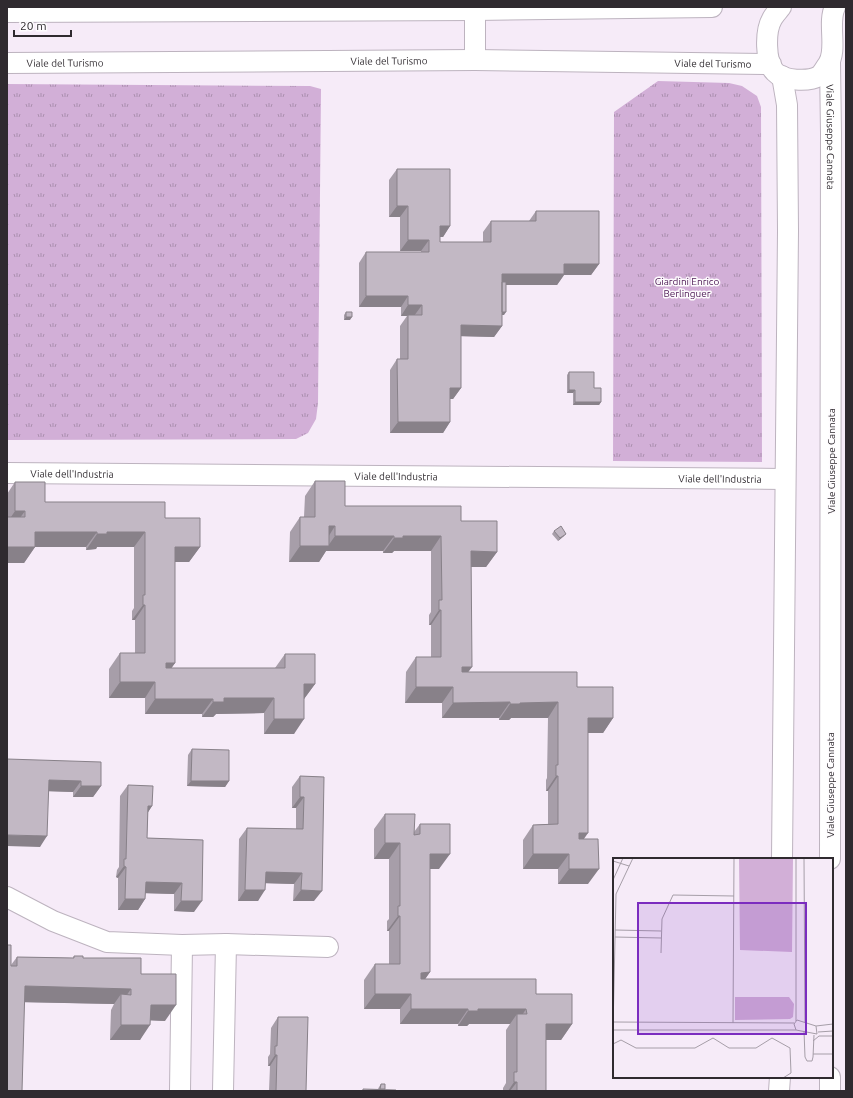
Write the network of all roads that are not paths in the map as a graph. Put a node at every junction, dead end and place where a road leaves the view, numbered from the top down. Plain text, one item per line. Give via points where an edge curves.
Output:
1 (712, 7) edge
2 (781, 7) edge
3 (475, 10) junction
4 (838, 11) edge
5 (7, 12) edge
6 (475, 60) junction
7 (7, 63) edge
8 (830, 63) junction
9 (777, 70) junction
10 (838, 222) edge
11 (7, 473) edge
12 (785, 480) junction
13 (838, 610) edge
14 (782, 858) edge
15 (830, 858) edge
16 (7, 897) edge
17 (226, 944) junction
18 (182, 945) junction
19 (328, 947) dead end
20 (780, 1078) edge
21 (830, 1078) edge
22 (180, 1091) edge
23 (223, 1091) edge
24 (779, 1091) edge
25 (830, 1091) edge

1 - 3 street
2 - 9 street via 771,20 767,39 768,57
3 - 5 street
3 - 6 street
4 - 8 street, Viale Giuseppe Cannata
6 - 7 street, Viale del Turismo
6 - 9 street, Viale del Turismo
8 - 9 street, Viale Giuseppe Cannata via 819,76 805,80 788,79
8 - 10 street, Viale Giuseppe Cannata via 831,133
9 - 12 street via 787,105
10 - 13 street, Viale Giuseppe Cannata via 831,459
11 - 12 street, Viale dell'Industria
12 - 14 street
13 - 15 street, Viale Giuseppe Cannata
16 - 18 street via 52,921 107,942
17 - 18 street
17 - 19 street
17 - 23 street
18 - 22 street
20 - 24 street
21 - 25 street

